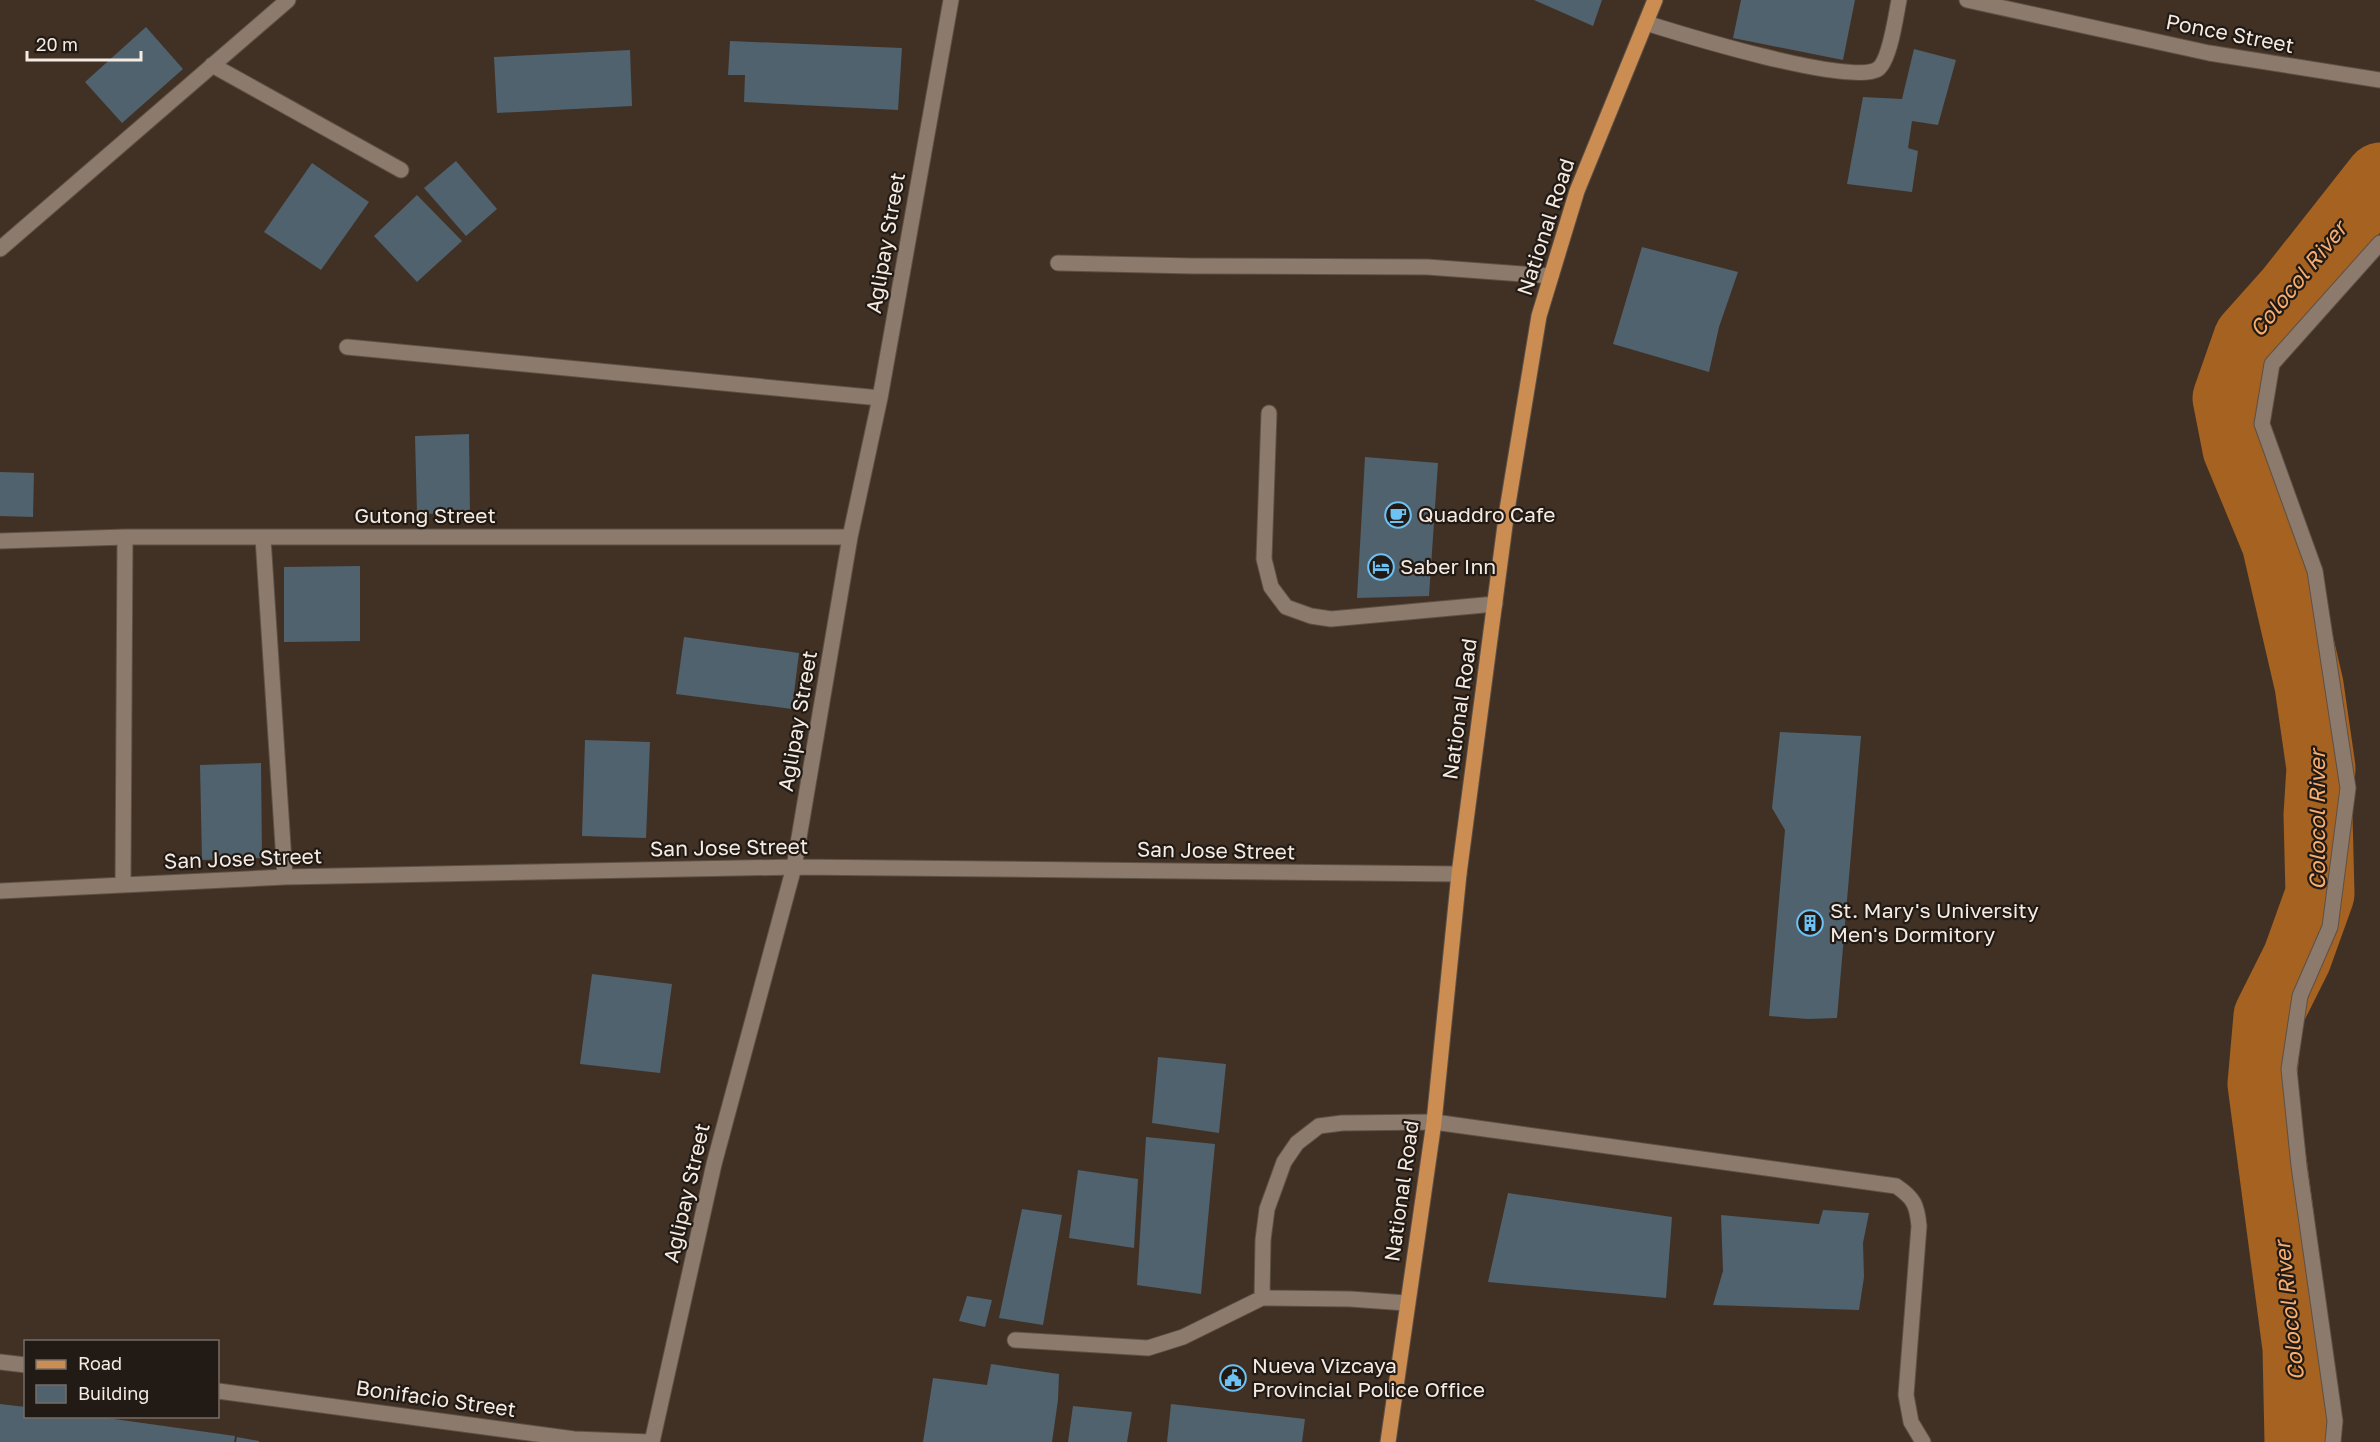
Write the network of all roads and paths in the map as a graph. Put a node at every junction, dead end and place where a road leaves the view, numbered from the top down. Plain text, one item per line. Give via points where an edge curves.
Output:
1 (288, 0) edge
2 (951, 0) edge
3 (1655, 0) edge
4 (1899, 0) edge
5 (1967, 0) edge
6 (1646, 23) junction
7 (213, 65) junction
8 (2380, 81) edge
9 (401, 170) dead end
10 (2380, 243) edge
11 (0, 249) edge
12 (1058, 263) dead end
13 (1551, 276) junction
14 (347, 347) dead end
15 (880, 398) junction
16 (1269, 413) dead end
17 (125, 537) junction
18 (850, 537) junction
19 (263, 538) junction
20 (0, 541) edge
21 (1495, 604) junction
22 (795, 867) junction
23 (1459, 874) junction
24 (285, 877) junction
25 (123, 884) junction
26 (0, 891) edge
27 (1434, 1122) junction
28 (1262, 1298) junction
29 (1406, 1303) junction
30 (1014, 1340) dead end
31 (0, 1362) edge
32 (24, 1365) edge
33 (219, 1391) edge
34 (574, 1441) edge
35 (651, 1442) edge
36 (1388, 1442) edge
37 (1923, 1442) edge
38 (2336, 1442) edge

1 - 7 street
2 - 15 street, Aglipay Street
3 - 6 main road, National Road
4 - 6 street via 1892,37 1882,66 1875,71 1849,72 1764,57
5 - 8 street, Ponce Street via 2209,53
6 - 13 main road, National Road via 1577,191
7 - 9 street
7 - 11 street
10 - 38 street via 2272,364 2262,424 2315,571 2348,788 2330,927 2300,996 2289,1069
12 - 13 street via 1427,267
13 - 21 main road, National Road via 1539,315 1506,510
14 - 15 street
15 - 18 street, Aglipay Street
16 - 21 street via 1264,559 1271,587 1286,607 1331,619
17 - 19 street, Gutong Street
17 - 20 street, Gutong Street
17 - 25 street
18 - 19 street, Gutong Street
18 - 22 street, Aglipay Street
19 - 24 street
21 - 23 main road, National Road
22 - 23 street, San Jose Street
22 - 24 street, San Jose Street
22 - 35 street, Aglipay Street via 714,1164
23 - 27 main road, National Road
24 - 25 street, San Jose Street
25 - 26 street, San Jose Street
27 - 28 street via 1319,1126 1297,1143 1284,1162 1267,1209
27 - 29 main road, National Road
27 - 37 street via 1896,1186 1907,1193 1917,1207 1919,1226 1906,1395 1911,1422
28 - 29 street
28 - 30 street via 1183,1337 1148,1348
29 - 36 main road, National Road
31 - 32 street
33 - 34 street, Bonifacio Street
34 - 35 street, Bonifacio Street

